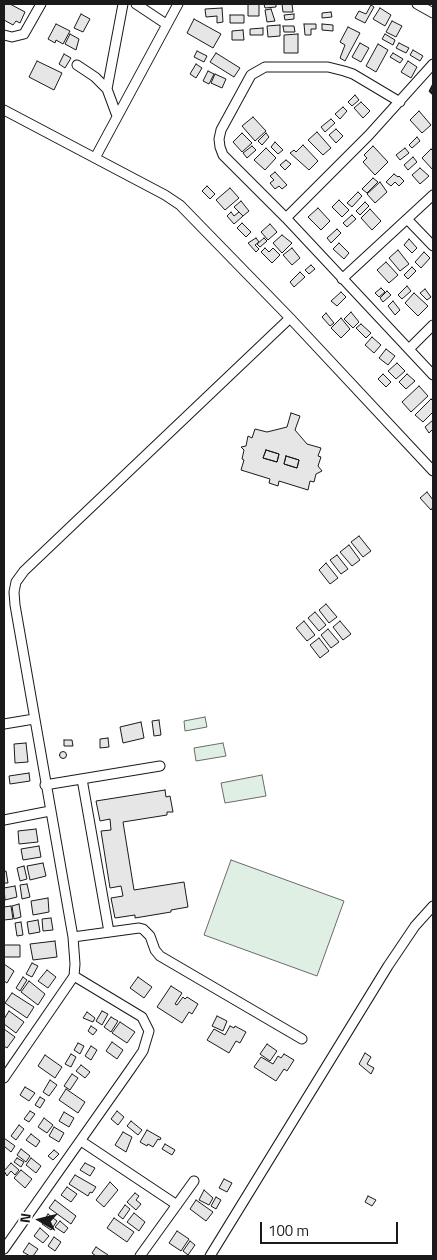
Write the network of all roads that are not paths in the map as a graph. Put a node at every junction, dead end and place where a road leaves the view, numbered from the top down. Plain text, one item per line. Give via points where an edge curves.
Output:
1 (41, 4) edge
2 (124, 4) edge
3 (136, 4) edge
4 (178, 4) edge
5 (418, 4) edge
6 (146, 7) edge
7 (433, 13) edge
8 (166, 24) junction
9 (4, 35) edge
10 (433, 64) edge
11 (77, 65) dead end
12 (107, 89) junction
13 (400, 102) junction
14 (4, 110) edge
15 (117, 116) junction
16 (95, 158) junction
17 (433, 195) edge
18 (286, 218) junction
19 (407, 219) junction
20 (433, 246) edge
21 (342, 279) junction
22 (290, 318) junction
23 (433, 325) edge
24 (408, 349) junction
25 (433, 375) edge
26 (433, 471) edge
27 (34, 719) junction
28 (4, 724) edge
29 (160, 766) dead end
30 (82, 779) junction
31 (46, 785) junction
32 (50, 811) junction
33 (4, 820) edge
34 (433, 906) edge
35 (110, 932) junction
36 (72, 937) junction
37 (74, 976) junction
38 (302, 1039) dead end
39 (4, 1078) edge
40 (81, 1141) junction
41 (194, 1181) dead end
42 (177, 1205) junction
43 (4, 1249) edge
44 (140, 1256) edge
45 (210, 1256) edge

1 - 9 street via 24,34 19,37
2 - 12 street
3 - 6 street
4 - 8 street
5 - 7 street
6 - 8 street
8 - 15 street
10 - 13 street
11 - 12 street via 95,76
12 - 15 street
13 - 18 street
13 - 18 street via 354,74 328,67 265,67 251,75 221,130 220,147 223,155
14 - 16 street
15 - 16 street
16 - 22 street via 180,205
17 - 19 street
18 - 21 street
19 - 20 street
19 - 21 street
21 - 24 street
22 - 26 street
22 - 27 street via 31,564 16,582 15,606
23 - 24 street
24 - 25 street
27 - 28 street
27 - 31 street
29 - 30 street
30 - 31 street
30 - 35 street
31 - 32 street
32 - 33 street
32 - 36 street
34 - 45 street via 388,966
35 - 36 street
35 - 38 street via 143,929 160,956
36 - 37 street
37 - 39 street
37 - 40 street via 142,1017 149,1031 143,1050
40 - 42 street
40 - 43 street
41 - 42 street
42 - 44 street

